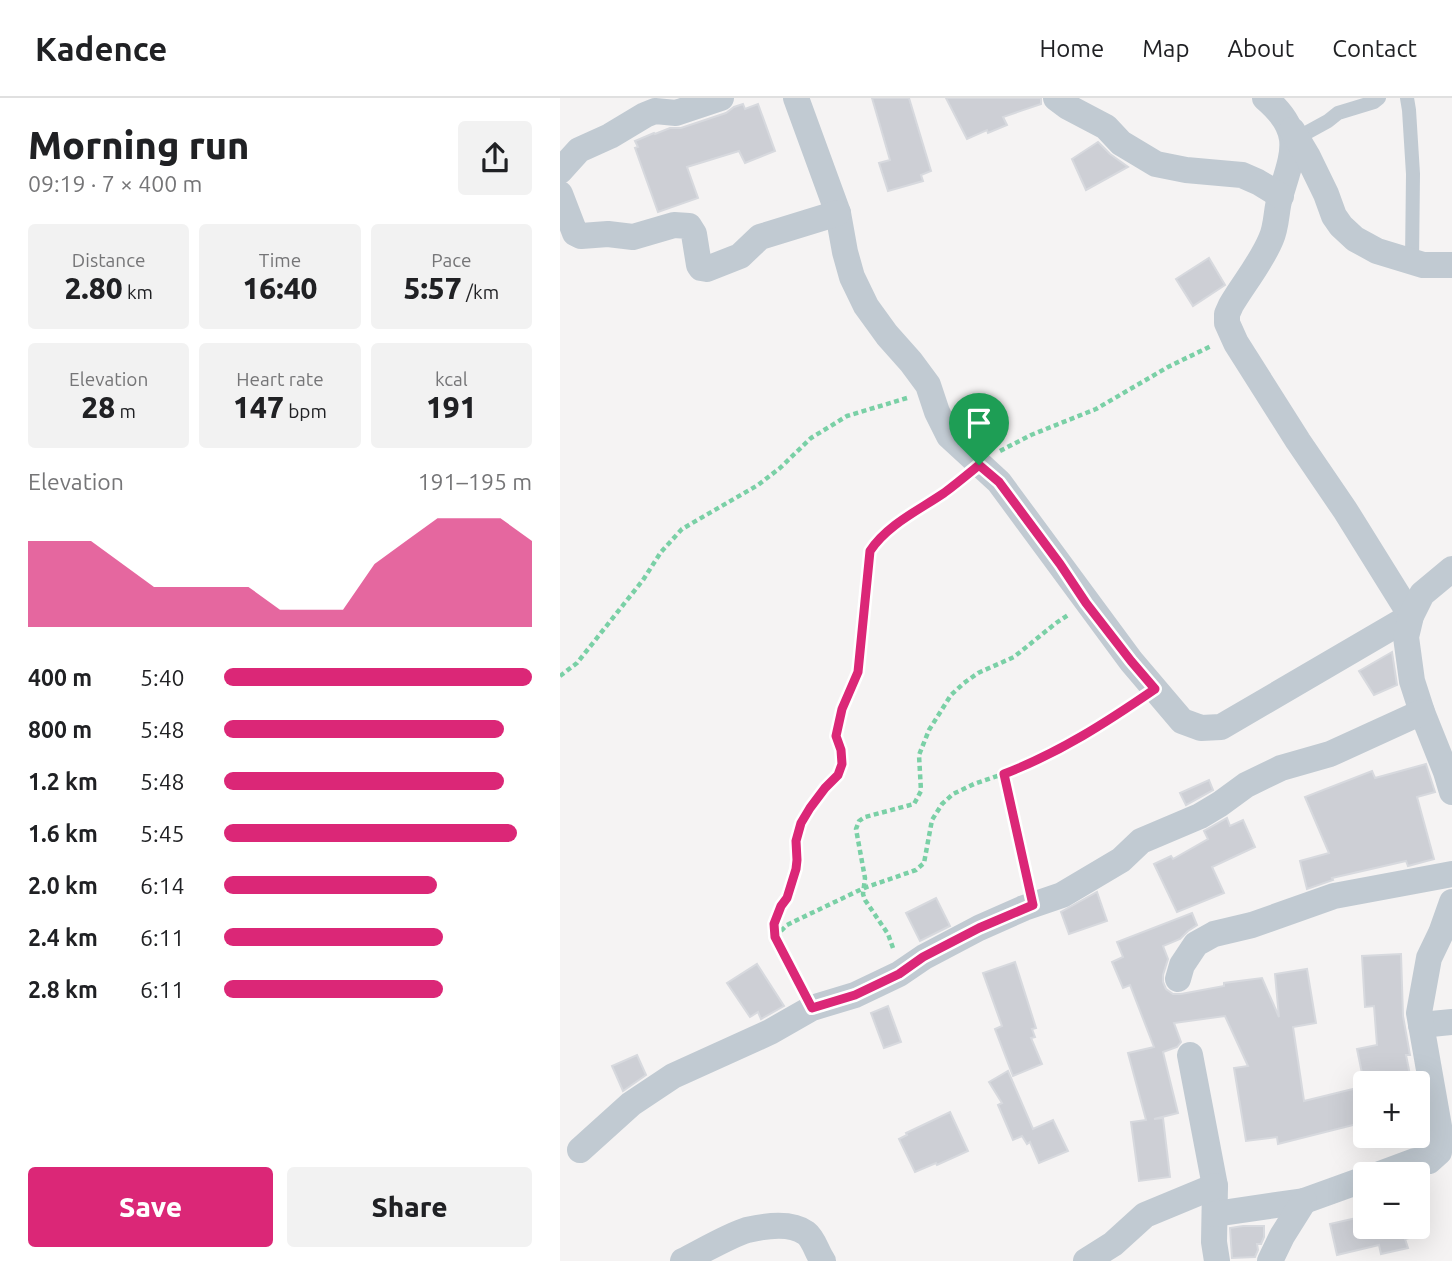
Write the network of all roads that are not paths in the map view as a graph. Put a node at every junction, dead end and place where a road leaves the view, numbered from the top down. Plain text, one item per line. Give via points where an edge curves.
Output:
1 (721, 98) edge
2 (797, 98) edge
3 (1056, 98) edge
4 (1379, 98) edge
5 (1406, 98) edge
6 (1281, 112) edge
7 (560, 171) edge
8 (560, 194) edge
9 (1280, 196) junction
10 (838, 213) junction
11 (1412, 261) junction
12 (1452, 265) edge
13 (1452, 569) edge
14 (1411, 616) junction
15 (1422, 712) junction
16 (1452, 792) edge
17 (1452, 874) edge
18 (1452, 902) edge
19 (1443, 944) edge
20 (1178, 979) dead end
21 (1452, 1022) edge
22 (1421, 1025) junction
23 (1190, 1055) dead end
24 (580, 1150) dead end
25 (1412, 1162) edge
26 (1353, 1184) edge
27 (1216, 1186) junction
28 (1304, 1201) junction
29 (1215, 1214) junction
30 (683, 1261) edge
31 (823, 1261) edge
32 (1086, 1261) edge
33 (1217, 1261) edge
34 (1270, 1261) edge

1 - 7 street via 676,113 645,115 579,150
2 - 10 street
3 - 9 street via 1156,164 1242,175
4 - 6 lane via 1328,121
5 - 11 lane via 1413,174
6 - 9 street via 1293,145
6 - 11 street via 1341,226 1377,251
8 - 10 street via 575,233 581,236 633,237 674,225 689,226 703,268 733,260 760,237
9 - 14 street via 1272,239 1231,305 1227,323
10 - 14 street via 852,277 866,306 928,384 949,436 999,482 1086,603 1182,721 1200,728 1221,727
11 - 12 street
13 - 14 street via 1422,594
14 - 15 street via 1406,637
15 - 16 street
15 - 24 street via 1330,754 1281,768 1246,785 1200,816 1142,841 1121,860 1062,895 979,928 855,995 812,1008 673,1076 631,1104
17 - 20 street via 1334,896 1214,934 1196,944
18 - 19 street
19 - 22 street via 1429,958
21 - 22 street
22 - 25 street via 1440,1132 1439,1152 1429,1161
23 - 27 street
26 - 28 street
27 - 29 street
27 - 32 street via 1145,1215
28 - 29 street
28 - 34 street
29 - 33 street
30 - 31 street via 747,1230 776,1226 805,1233

